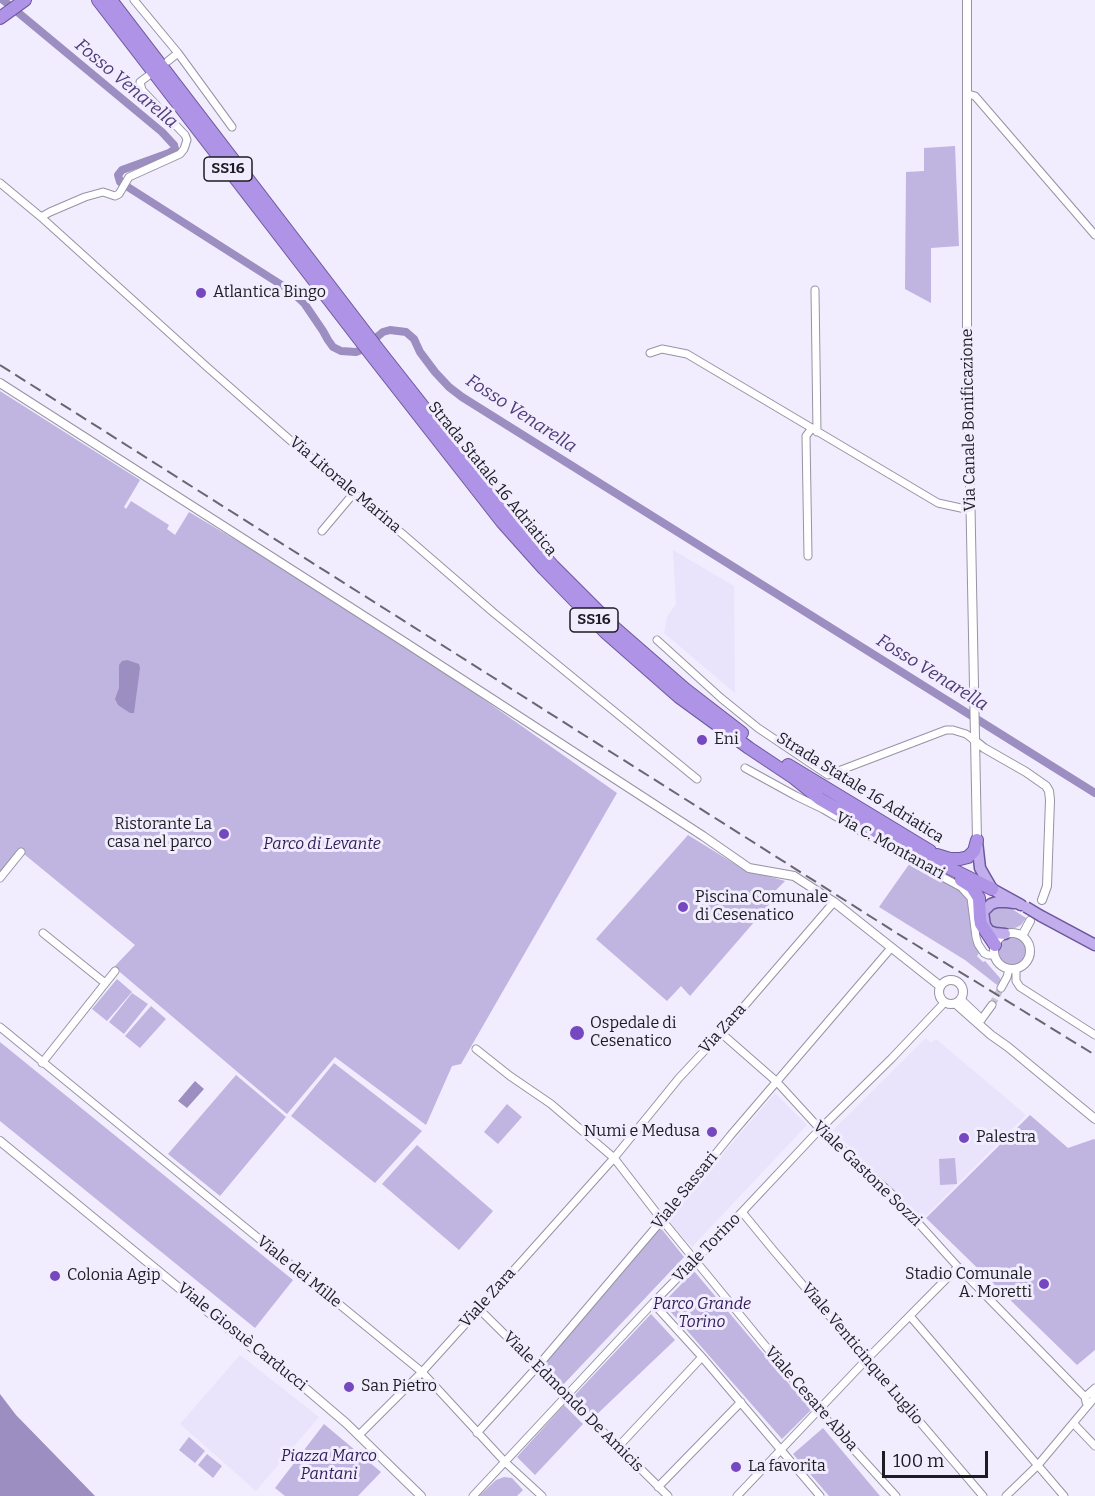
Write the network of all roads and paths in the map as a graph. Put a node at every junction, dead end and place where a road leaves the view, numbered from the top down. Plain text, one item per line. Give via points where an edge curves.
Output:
1 (24, 0) edge
2 (92, 0) edge
3 (98, 0) edge
4 (134, 0) edge
5 (967, 0) edge
6 (109, 6) edge
7 (2, 17) edge
8 (178, 53) junction
9 (168, 61) dead end
10 (148, 76) dead end
11 (968, 94) junction
12 (232, 127) dead end
13 (0, 183) edge
14 (41, 217) junction
15 (1095, 235) edge
16 (815, 290) dead end
17 (650, 353) dead end
18 (0, 383) edge
19 (814, 430) junction
20 (354, 493) junction
21 (970, 510) junction
22 (322, 531) dead end
23 (808, 556) dead end
24 (657, 640) dead end
25 (974, 738) junction
26 (745, 768) dead end
27 (697, 779) dead end
28 (977, 840) junction
29 (21, 852) dead end
30 (932, 856) junction
31 (0, 878) edge
32 (992, 889) junction
33 (1042, 900) dead end
34 (834, 902) junction
35 (1024, 906) junction
36 (1030, 921) dead end
37 (43, 933) dead end
38 (1005, 934) junction
39 (1023, 936) junction
40 (1095, 945) edge
41 (891, 948) junction
42 (995, 950) junction
43 (1012, 969) junction
44 (115, 971) dead end
45 (105, 983) junction
46 (940, 986) junction
47 (1000, 988) tunnel mouth
48 (958, 1002) junction
49 (944, 1003) junction
50 (992, 1005) tunnel mouth
51 (981, 1020) junction
52 (0, 1027) edge
53 (721, 1033) junction
54 (1095, 1035) edge
55 (1008, 1047) junction
56 (476, 1049) dead end
57 (42, 1063) junction
58 (777, 1082) junction
59 (1095, 1119) edge
60 (820, 1129) junction
61 (0, 1141) edge
62 (614, 1158) junction
63 (742, 1212) junction
64 (662, 1220) junction
65 (694, 1260) junction
66 (958, 1267) junction
67 (653, 1303) junction
68 (479, 1309) junction
69 (910, 1316) junction
70 (702, 1357) junction
71 (866, 1360) junction
72 (537, 1367) junction
73 (422, 1372) junction
74 (1095, 1388) edge
75 (567, 1396) junction
76 (1086, 1397) junction
77 (1095, 1397) edge
78 (741, 1402) junction
79 (1086, 1407) junction
80 (819, 1410) junction
81 (1073, 1424) junction
82 (477, 1433) junction
83 (359, 1435) junction
84 (1095, 1446) edge
85 (618, 1447) junction
86 (781, 1450) junction
87 (505, 1462) junction
88 (1038, 1465) junction
89 (658, 1487) junction
90 (421, 1496) edge
91 (473, 1496) edge
92 (542, 1496) edge
93 (668, 1496) edge
94 (737, 1496) edge
95 (820, 1496) edge
96 (896, 1496) edge
97 (983, 1496) edge
98 (1006, 1496) edge
99 (1064, 1496) edge

1 - 7 highway
2 - 6 highway
3 - 6 highway, Strada Statale 16 Adriatica / SS16
4 - 8 street
5 - 11 street, Via Canale Bonificazione
6 - 30 highway, Strada Statale 16 Adriatica / SS16 via 377,355 553,566 615,628 752,741
8 - 9 street
8 - 12 street
10 - 14 street via 140,82 142,90 185,135 184,149 129,177 115,196 103,192 85,197
11 - 15 street via 975,96
11 - 21 street, Via Canale Bonificazione
13 - 14 street, Via Litorale Marina
14 - 20 street, Via Litorale Marina
16 - 19 street
17 - 19 street via 663,349 687,354
18 - 34 street via 416,649 748,868 794,876
19 - 21 street via 938,503
19 - 23 street via 806,436
20 - 22 street
20 - 27 street, Via Litorale Marina
21 - 25 street, Via Canale Bonificazione
24 - 25 street via 758,728 828,775 946,730
25 - 28 street, Via Canale Bonificazione
25 - 33 street via 1049,791 1047,886
26 - 42 street, Via C. Montanari via 961,887 972,903 978,944 988,955
28 - 30 highway via 968,857
28 - 32 main road via 980,868
29 - 31 street
30 - 32 highway, Strada Statale 16 Adriatica / SS16
30 - 42 highway via 976,892 980,898 981,924
32 - 35 main road, Strada Statale 16 Adriatica / SS16
34 - 41 street
34 - 53 street, Via Zara
35 - 38 main road via 997,902 983,912 989,931
35 - 40 main road, Strada Statale 16 Adriatica / SS16, bridge
36 - 39 street
37 - 45 street
38 - 39 street
38 - 42 street
39 - 43 street via 1030,955 1026,964
41 - 46 street
41 - 58 street, Viale Sassari
42 - 43 street via 999,964
43 - 47 street
43 - 54 street via 1020,987
44 - 45 street
45 - 57 street
46 - 48 street via 949,980 959,983 963,989
46 - 49 street via 939,997
48 - 49 street
48 - 51 street
48 - 55 street
49 - 60 street, Viale Torino
50 - 51 street
51 - 55 street
52 - 57 street, Viale dei Mille
53 - 58 street, Viale Gastone Sozzi
53 - 62 street, Via Zara
55 - 59 street
56 - 62 street, Viale Cesare Abba via 551,1104
57 - 73 street, Viale dei Mille
58 - 60 street, Viale Gastone Sozzi
58 - 64 street, Viale Sassari
60 - 63 street, Viale Torino
60 - 66 street, Viale Gastone Sozzi via 893,1195
61 - 83 street, Viale Giosuè Carducci
62 - 64 street, Viale Cesare Abba
62 - 68 street, Viale Zara
63 - 65 street, Viale Torino
63 - 71 street, Viale Venticinque Luglio
64 - 65 street, Viale Cesare Abba
64 - 72 street, Viale Sassari
65 - 67 street, Viale Torino
65 - 80 street, Viale Cesare Abba
66 - 69 street
66 - 76 street, Viale Gastone Sozzi
67 - 70 street
67 - 75 street, Viale Torino
68 - 72 street, Viale Edmondo De Amicis
68 - 73 street, Viale Zara
69 - 71 street
69 - 88 street
70 - 78 street
70 - 85 street
71 - 80 street
71 - 97 street, Viale Venticinque Luglio
72 - 75 street, Viale Edmondo De Amicis
72 - 82 street, Viale Sassari
73 - 82 street, Viale dei Mille
73 - 83 street, Viale Zara
74 - 76 street
75 - 85 street, Viale Edmondo De Amicis
75 - 87 street, Viale Torino
76 - 79 street
77 - 79 street
78 - 86 street
78 - 89 street
79 - 81 street
80 - 86 street
80 - 96 street, Viale Cesare Abba
81 - 84 street
81 - 88 street
82 - 87 street, Viale dei Mille
83 - 90 street, Viale Giosuè Carducci
85 - 89 street, Viale Edmondo De Amicis
86 - 94 street
86 - 95 street
87 - 91 street, Viale Torino
87 - 92 street, Viale dei Mille
88 - 98 street
88 - 99 street
89 - 93 street, Viale Edmondo De Amicis

